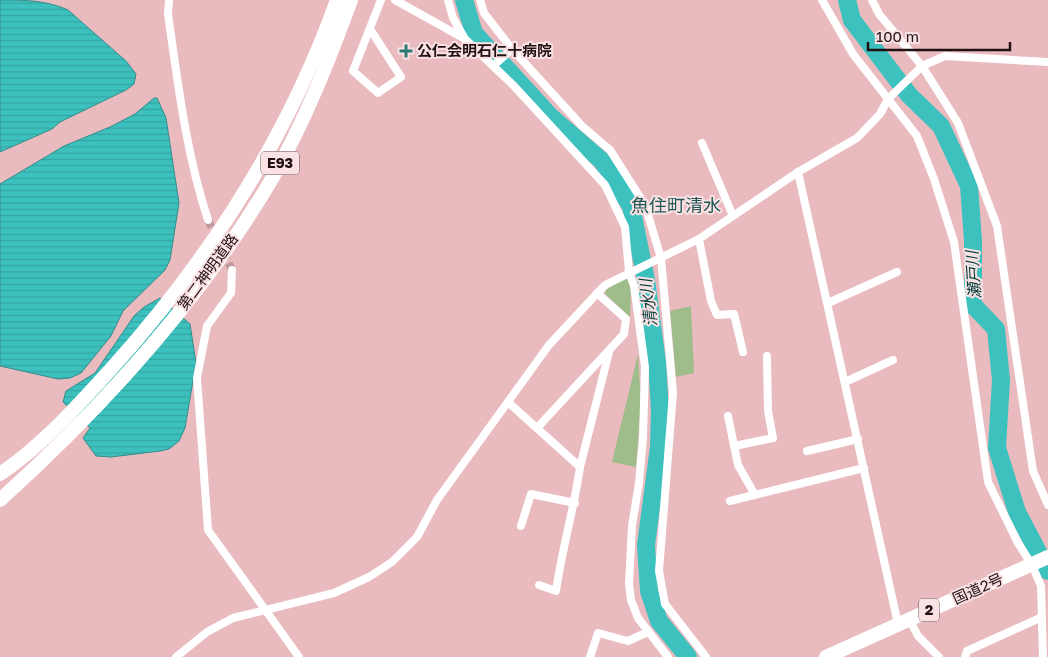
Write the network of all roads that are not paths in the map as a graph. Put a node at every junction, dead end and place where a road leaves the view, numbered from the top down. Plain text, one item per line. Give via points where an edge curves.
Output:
1 (169, 0) edge
2 (337, 0) edge
3 (351, 0) edge
4 (380, 0) edge
5 (394, 0) edge
6 (448, 0) edge
7 (480, 0) edge
8 (822, 0) edge
9 (872, 0) edge
10 (370, 29) junction
11 (465, 39) junction
12 (512, 49) junction
13 (1048, 62) edge
14 (493, 66) junction
15 (920, 68) junction
16 (890, 97) junction
17 (702, 142) dead end
18 (798, 172) junction
19 (733, 216) junction
20 (208, 220) tunnel mouth
21 (699, 239) junction
22 (661, 258) junction
23 (232, 270) tunnel mouth
24 (629, 272) junction
25 (897, 272) dead end
26 (597, 293) junction
27 (828, 303) junction
28 (175, 306) junction
29 (609, 352) junction
30 (743, 352) dead end
31 (767, 356) dead end
32 (892, 360) dead end
33 (845, 382) junction
34 (508, 402) junction
35 (728, 416) dead end
36 (76, 418) junction
37 (537, 428) junction
38 (858, 439) junction
39 (734, 446) junction
40 (807, 451) dead end
41 (580, 467) junction
42 (864, 468) junction
43 (0, 474) edge
44 (755, 495) junction
45 (0, 500) edge
46 (730, 501) dead end
47 (575, 503) junction
48 (1048, 505) edge
49 (520, 526) dead end
50 (1048, 557) edge
51 (1032, 565) junction
52 (539, 585) dead end
53 (264, 609) junction
54 (1042, 616) junction
55 (904, 622) junction
56 (648, 632) junction
57 (842, 654) edge
58 (176, 657) edge
59 (299, 657) edge
60 (590, 657) edge
61 (668, 657) edge
62 (706, 657) edge
63 (826, 657) edge
64 (939, 657) edge
65 (965, 657) edge
66 (1043, 657) edge

1 - 20 street via 168,14 188,143
2 - 28 highway, 第二神明道路 / E93 via 307,76 266,155
3 - 28 highway, 第二神明道路 / E93 via 322,77 273,176 228,245
4 - 10 street
5 - 11 street
6 - 11 street via 453,18
7 - 12 street via 484,13
8 - 16 street via 853,54
9 - 15 street
10 - 10 street via 353,71 378,93 401,77
11 - 14 street
12 - 14 street
12 - 22 street via 582,126 610,150 645,205
13 - 15 street via 945,56
14 - 24 street via 605,185 624,227
15 - 16 street
15 - 48 street via 958,123 997,226 1033,471
16 - 18 street via 880,114 857,138
16 - 51 street via 917,136 954,242 988,482
17 - 19 street
18 - 19 street
18 - 27 street
19 - 21 street
21 - 22 street
21 - 30 street via 711,301 717,314 734,314
22 - 24 street
22 - 62 street via 674,392 659,571 665,604
23 - 53 street via 231,293 207,326 197,378 208,530
24 - 26 street
24 - 56 street via 634,286 645,366 645,396 629,584 638,618
25 - 27 street
26 - 29 street via 626,319 624,334
26 - 34 street via 549,345
27 - 33 street
28 - 36 highway, 第二神明道路 / E93
29 - 37 street
29 - 41 street
31 - 39 street via 768,411 773,438
32 - 33 street
33 - 38 street
34 - 37 street
34 - 53 street via 437,500 417,537 392,562 334,593
35 - 39 street
36 - 43 highway, 第二神明道路 / E93
36 - 45 highway, 第二神明道路 / E93
37 - 41 street
38 - 40 street
38 - 42 street
39 - 44 street via 738,465
41 - 47 street
42 - 44 street
42 - 55 street
44 - 46 street
47 - 49 street via 531,494
47 - 52 street via 563,546 556,591
50 - 51 highway, 国道2号 / 2
51 - 54 street via 1041,586
51 - 55 highway, 国道2号 / 2
53 - 58 street via 232,618 207,632
53 - 59 street
54 - 65 street via 967,651
54 - 66 street
55 - 57 highway, 国道2号 / 2
55 - 64 street
56 - 60 street via 628,641 598,633
56 - 61 street
57 - 63 highway, 国道2号 / 2

